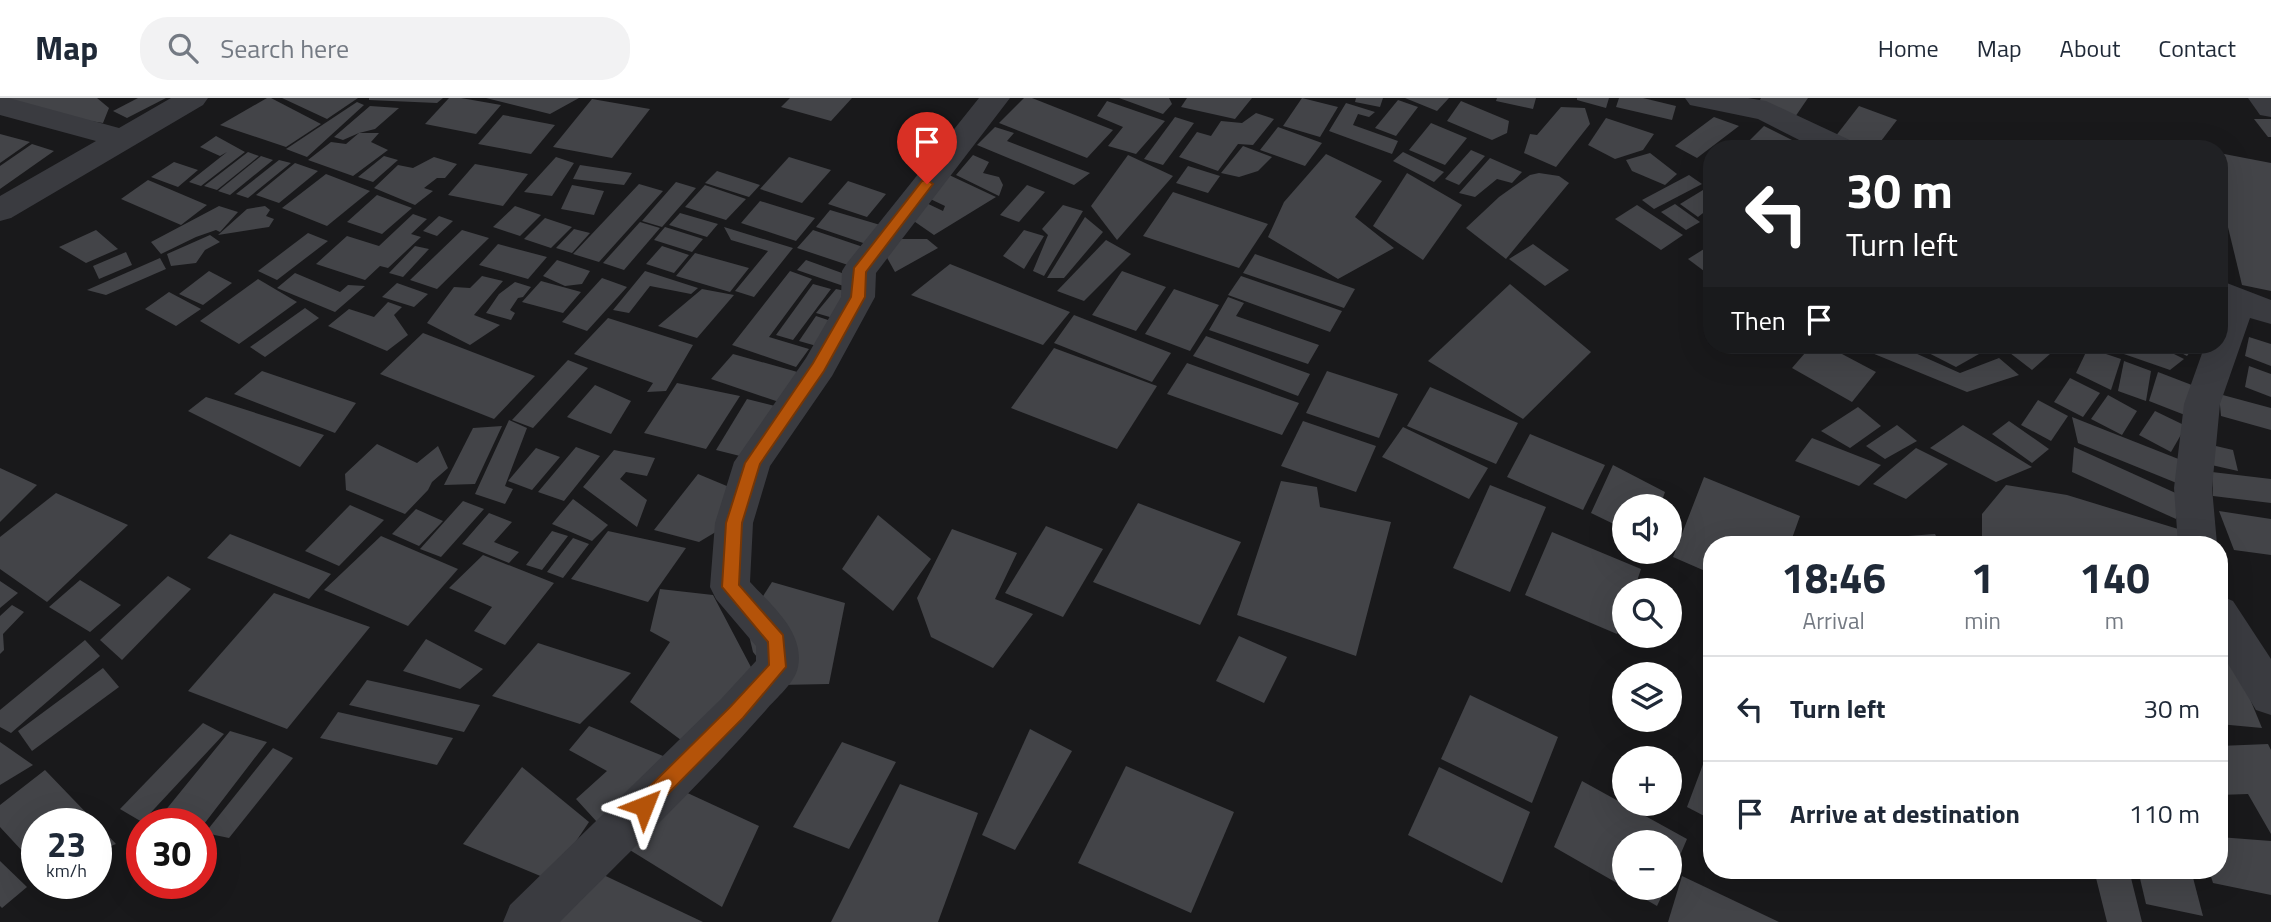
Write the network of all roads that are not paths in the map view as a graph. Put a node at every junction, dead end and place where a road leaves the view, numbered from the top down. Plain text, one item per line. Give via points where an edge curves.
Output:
1 (193, 98) edge
2 (995, 98) edge
3 (1700, 98) edge
4 (2263, 98) edge
5 (0, 105) edge
6 (2271, 108) edge
7 (121, 138) junction
8 (1825, 140) edge
9 (0, 210) edge
10 (2243, 302) edge
11 (2228, 339) edge
12 (2222, 354) edge
13 (2196, 536) edge
14 (2228, 627) edge
15 (2271, 696) edge
16 (527, 922) edge

1 - 7 street
2 - 16 street via 859,271 858,297 818,367 753,463 734,523 730,587 776,640 777,667
3 - 8 street via 1766,111
4 - 6 street
5 - 7 street
7 - 9 street
10 - 11 street
12 - 13 street via 2202,404 2193,488
14 - 15 street

